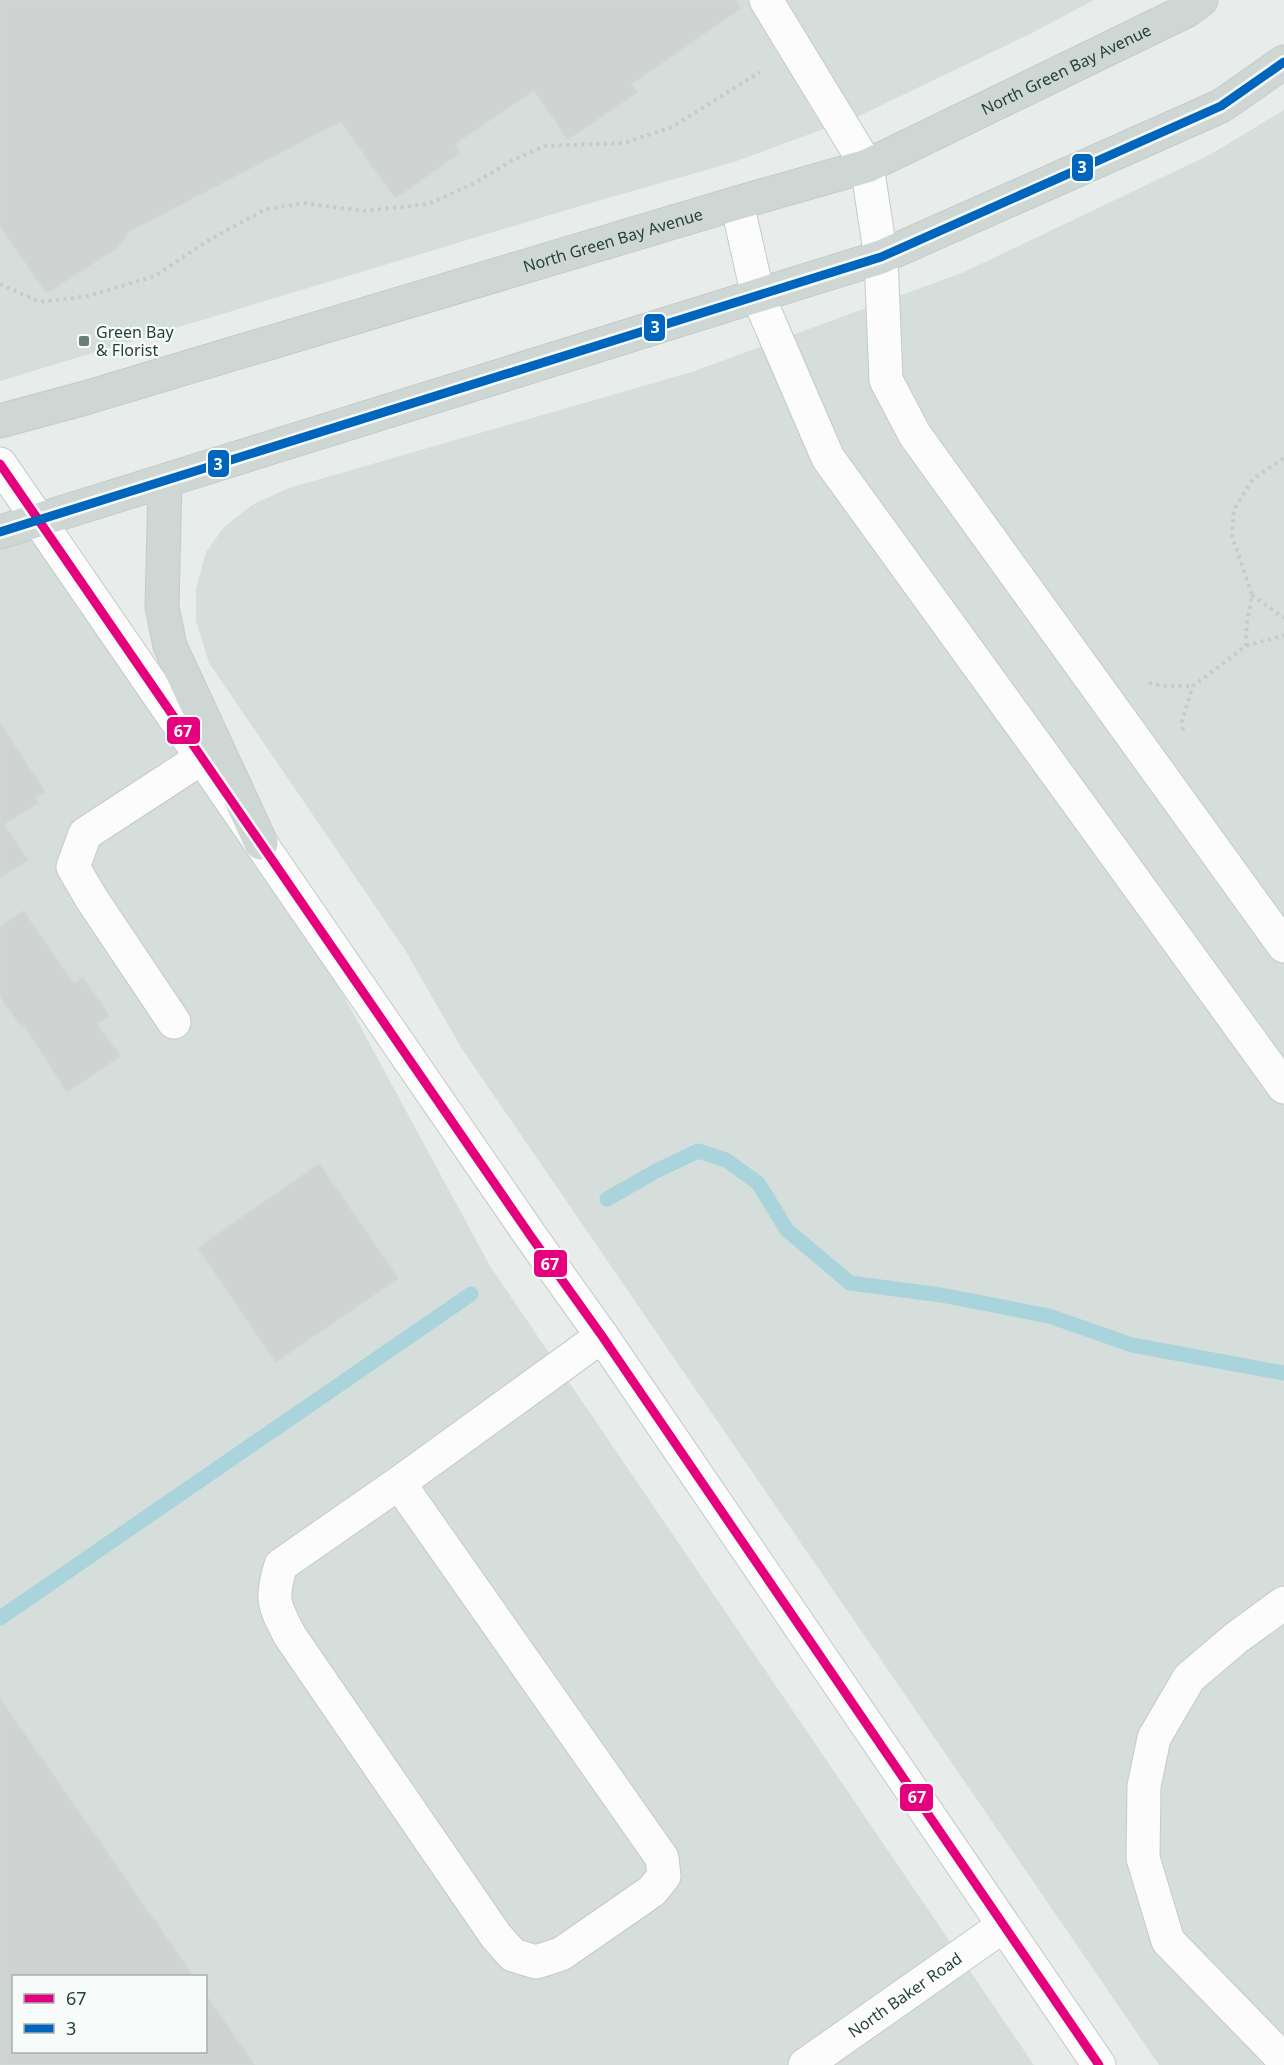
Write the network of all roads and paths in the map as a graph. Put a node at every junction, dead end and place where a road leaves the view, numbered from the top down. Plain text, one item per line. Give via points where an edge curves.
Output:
1 (766, 0) edge
2 (1201, 0) edge
3 (799, 54) junction
4 (1284, 62) edge
5 (867, 166) junction
6 (737, 203) junction
7 (881, 257) junction
8 (0, 284) edge
9 (758, 296) junction
10 (0, 420) edge
11 (1284, 458) edge
12 (0, 464) edge
13 (165, 481) junction
14 (40, 520) junction
15 (0, 532) edge
16 (1252, 595) junction
17 (1284, 618) edge
18 (1284, 635) edge
19 (1246, 646) junction
20 (1144, 682) dead end
21 (1193, 686) junction
22 (1183, 740) dead end
23 (202, 757) junction
24 (261, 843) junction
25 (1284, 946) edge
26 (174, 1022) dead end
27 (1284, 1087) edge
28 (602, 1336) junction
29 (399, 1483) junction
30 (1284, 1603) edge
31 (1003, 1926) junction
32 (1284, 2060) edge
33 (806, 2065) edge
34 (1100, 2065) edge

1 - 3 street
2 - 5 main road, North Green Bay Avenue via 1186,11
3 - 5 street
3 - 8 path via 754,74 672,127 624,143 545,146 428,204 364,211 303,203 264,210 155,276 88,296 40,302
4 - 7 main road via 1221,106
5 - 6 main road, North Green Bay Avenue
5 - 7 street
6 - 9 street
6 - 10 main road, North Green Bay Avenue
7 - 9 main road
7 - 25 street via 886,380 915,435
9 - 13 main road
9 - 27 street via 828,458
11 - 16 path via 1253,479 1234,509 1232,536
12 - 14 street
13 - 14 main road
13 - 24 main road via 162,607 170,646
14 - 15 main road
14 - 23 street
16 - 17 path
16 - 19 path
18 - 19 path
19 - 21 path
20 - 21 path
21 - 22 path via 1182,720
23 - 24 street
23 - 26 street via 85,834 73,867
24 - 28 street
28 - 29 street
28 - 31 street
29 - 29 street via 281,1566 274,1588 275,1607 290,1636 496,1936 513,1955 536,1962 561,1954 652,1891 664,1876 662,1858
30 - 32 street via 1189,1678 1154,1738 1144,1786 1143,1858 1168,1941
31 - 33 street, North Baker Road
31 - 34 street

